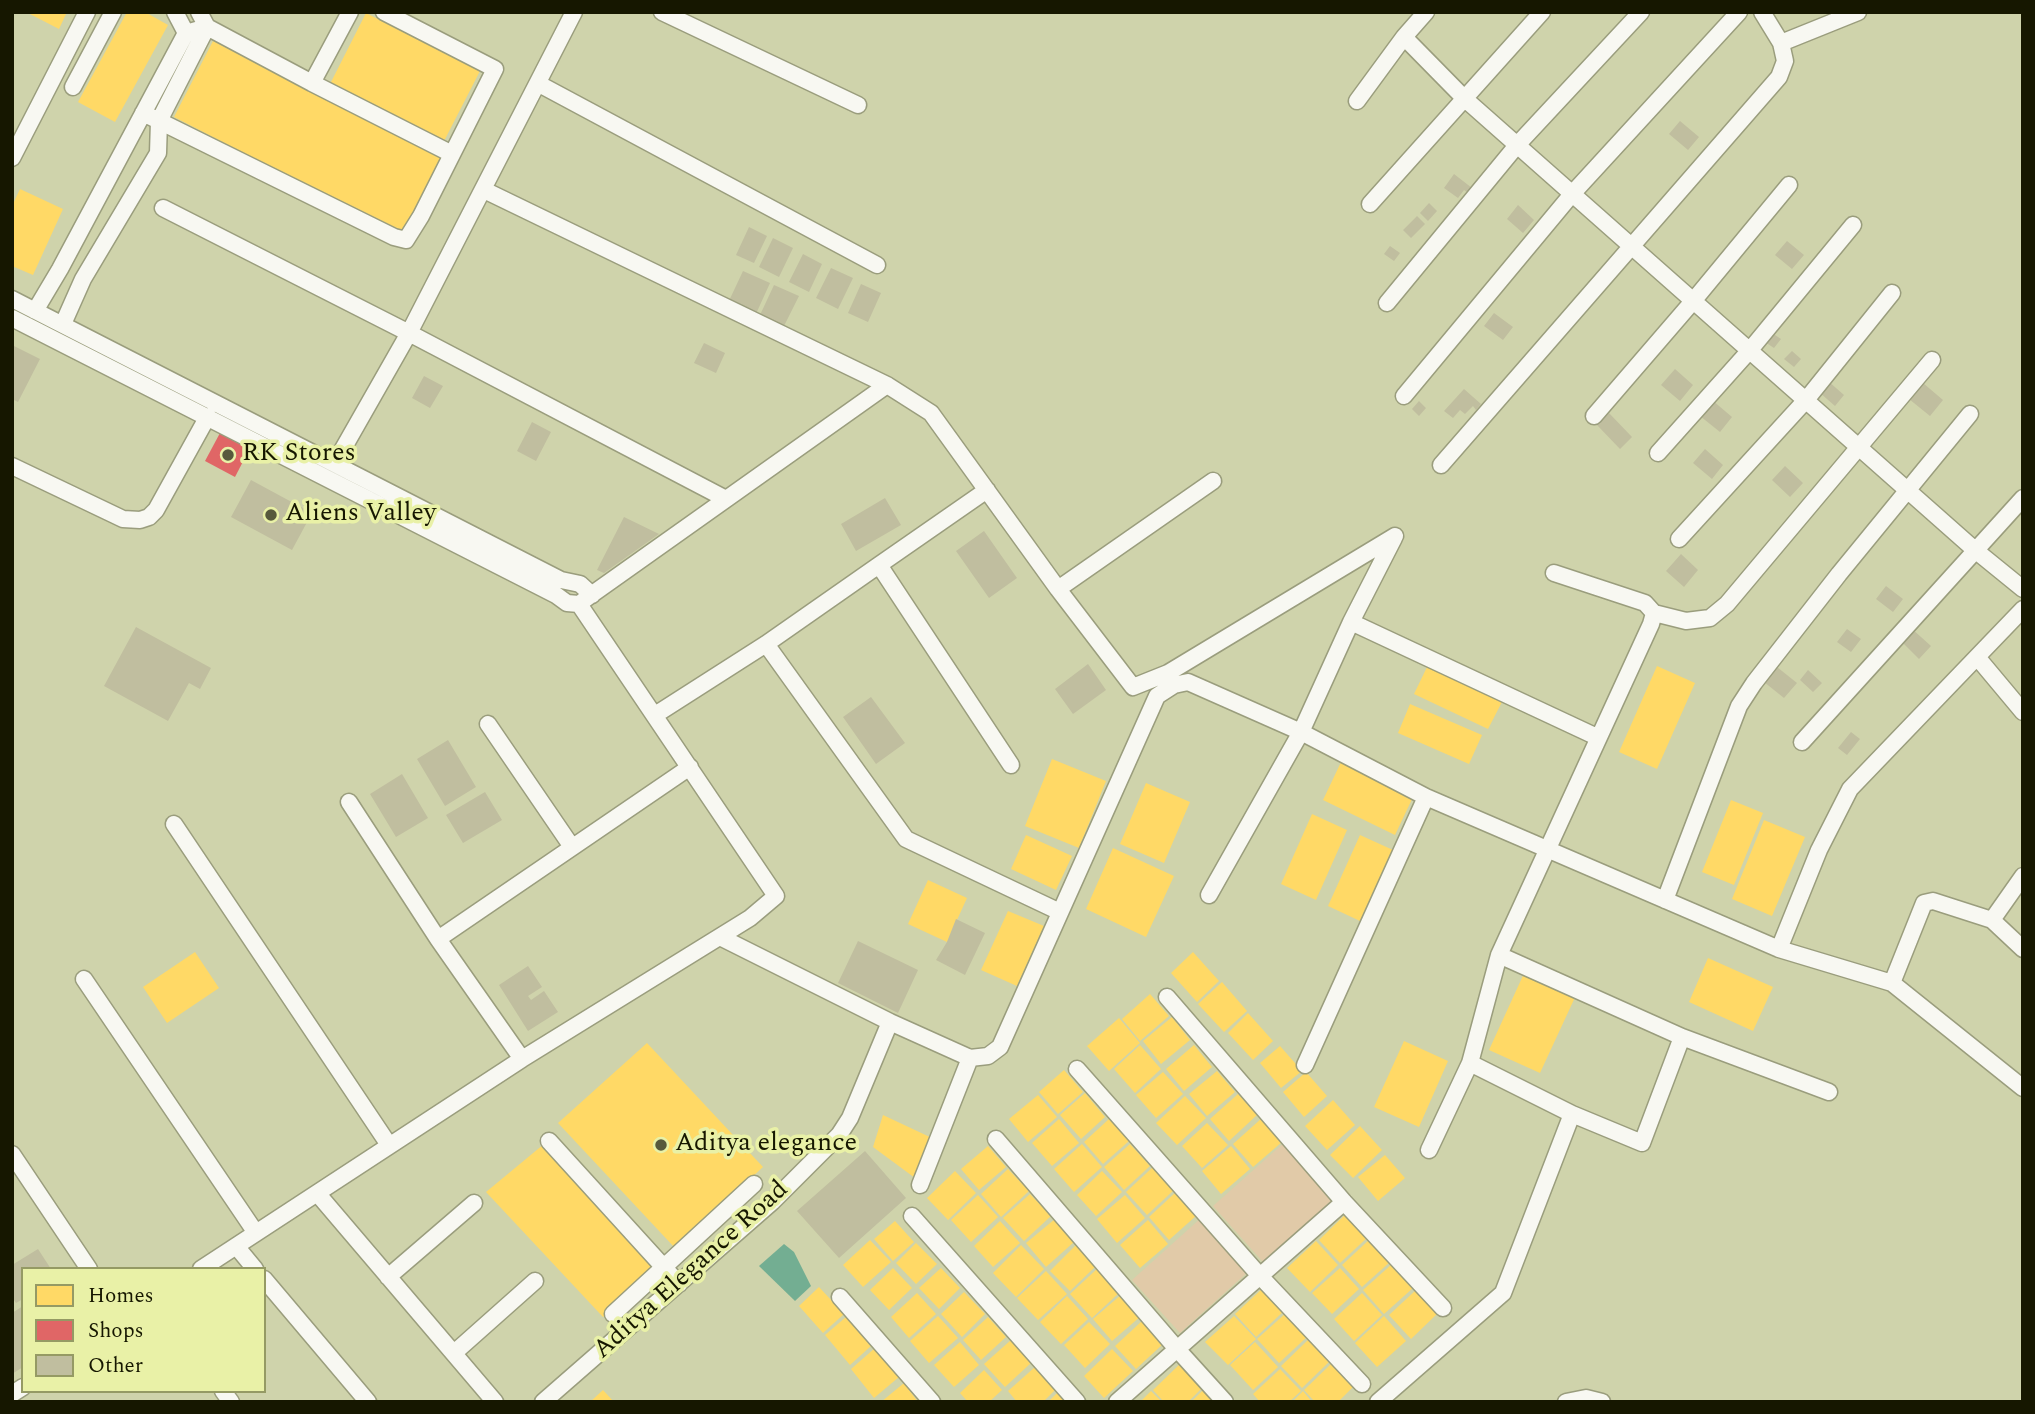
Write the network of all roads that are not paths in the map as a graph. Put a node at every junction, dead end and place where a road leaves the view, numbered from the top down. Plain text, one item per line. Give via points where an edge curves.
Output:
1 (87, 12) edge
2 (113, 12) edge
3 (175, 12) edge
4 (349, 12) edge
5 (384, 12) edge
6 (574, 12) edge
7 (662, 12) edge
8 (1426, 12) edge
9 (1542, 12) edge
10 (1641, 12) edge
11 (1739, 12) edge
12 (1762, 12) edge
13 (1858, 12) edge
14 (410, 18) edge
15 (203, 20) edge
16 (187, 33) junction
17 (1404, 37) junction
18 (1781, 43) junction
19 (312, 83) junction
20 (539, 84) junction
21 (72, 87) dead end
22 (1465, 99) junction
23 (1357, 101) dead end
24 (858, 105) dead end
25 (143, 113) junction
26 (12, 120) edge
27 (159, 121) junction
28 (27, 128) junction
29 (1518, 145) junction
30 (452, 154) junction
31 (12, 158) edge
32 (1789, 185) dead end
33 (484, 190) junction
34 (1572, 194) junction
35 (1370, 204) dead end
36 (163, 208) dead end
37 (1853, 225) dead end
38 (1633, 245) junction
39 (877, 265) dead end
40 (1892, 293) dead end
41 (12, 299) edge
42 (1694, 300) junction
43 (1387, 303) dead end
44 (35, 311) junction
45 (12, 318) edge
46 (63, 324) junction
47 (410, 332) junction
48 (1750, 350) junction
49 (1932, 360) dead end
50 (887, 385) junction
51 (1404, 396) dead end
52 (1806, 400) junction
53 (1970, 414) dead end
54 (208, 416) junction
55 (1594, 416) dead end
56 (1859, 448) junction
57 (1658, 453) dead end
58 (335, 463) junction
59 (12, 466) edge
60 (1441, 466) dead end
61 (1213, 481) dead end
62 (987, 490) junction
63 (1908, 490) junction
64 (2023, 498) edge
65 (726, 499) junction
66 (1679, 539) dead end
67 (1975, 550) junction
68 (879, 565) junction
69 (1554, 573) dead end
70 (558, 587) junction
71 (1058, 589) junction
72 (2023, 589) edge
73 (585, 599) junction
74 (2023, 609) edge
75 (1654, 613) junction
76 (1350, 622) junction
77 (766, 644) junction
78 (1977, 657) junction
79 (2023, 712) edge
80 (655, 715) junction
81 (488, 724) dead end
82 (1301, 732) junction
83 (1597, 737) junction
84 (1802, 742) dead end
85 (1011, 765) dead end
86 (690, 767) junction
87 (1426, 797) junction
88 (349, 802) dead end
89 (174, 824) dead end
90 (572, 847) junction
91 (1547, 849) junction
92 (2023, 876) edge
93 (1209, 895) dead end
94 (1664, 900) junction
95 (1060, 912) junction
96 (1992, 920) junction
97 (720, 937) junction
98 (438, 939) junction
99 (1779, 949) junction
100 (2023, 949) edge
101 (1499, 955) junction
102 (85, 979) dead end
103 (1892, 982) junction
104 (1167, 998) dead end
105 (890, 1022) junction
106 (1682, 1037) junction
107 (970, 1058) junction
108 (522, 1059) junction
109 (1470, 1063) junction
110 (1305, 1065) dead end
111 (1077, 1069) dead end
112 (2023, 1088) edge
113 (1829, 1092) dead end
114 (1573, 1114) junction
115 (996, 1139) dead end
116 (549, 1141) dead end
117 (389, 1145) junction
118 (1429, 1150) dead end
119 (12, 1154) edge
120 (754, 1184) dead end
121 (920, 1185) dead end
122 (317, 1193) junction
123 (1344, 1202) junction
124 (474, 1203) dead end
125 (912, 1216) dead end
126 (256, 1233) junction
127 (236, 1246) junction
128 (669, 1263) junction
129 (88, 1267) edge
130 (204, 1267) edge
131 (253, 1267) edge
132 (1260, 1276) junction
133 (388, 1277) junction
134 (683, 1280) junction
135 (266, 1281) edge
136 (535, 1281) dead end
137 (840, 1297) dead end
138 (1443, 1308) dead end
139 (613, 1314) dead end
140 (1177, 1349) junction
141 (454, 1353) junction
142 (1362, 1384) dead end
143 (368, 1402) edge
144 (495, 1402) edge
145 (543, 1402) edge
146 (932, 1402) edge
147 (1077, 1402) edge
148 (1117, 1402) edge
149 (1225, 1402) edge
150 (1378, 1402) edge
151 (1566, 1402) edge
152 (1602, 1402) edge

1 - 28 street
2 - 21 street
3 - 16 street
4 - 19 street
5 - 14 street
6 - 20 street
7 - 24 street
8 - 17 street
9 - 22 street
10 - 29 street
11 - 34 street
12 - 18 street
13 - 18 street
14 - 30 street via 495,69
15 - 16 street
15 - 19 street
15 - 27 street
16 - 25 street
17 - 22 street
17 - 23 street
18 - 38 street via 1785,61 1779,77
19 - 30 street
20 - 33 street
20 - 39 street
22 - 29 street
22 - 35 street
25 - 27 street
25 - 44 street
26 - 28 street
27 - 30 street via 401,240 411,233
27 - 46 street via 158,153 83,279
28 - 31 street
29 - 34 street
29 - 43 street
32 - 42 street
33 - 47 street
33 - 50 street
34 - 38 street
34 - 51 street
36 - 47 street
37 - 48 street
38 - 42 street
38 - 60 street
40 - 52 street
41 - 44 street
42 - 48 street
42 - 55 street
44 - 46 street
45 - 54 street
46 - 58 street
47 - 58 street
47 - 65 street
48 - 52 street
48 - 57 street
49 - 56 street
50 - 62 street via 932,414
50 - 65 street
52 - 56 street
52 - 66 street
53 - 63 street
54 - 59 street via 156,510 140,520 123,519
54 - 70 street
56 - 63 street
56 - 75 street via 1727,604 1710,618 1686,621
58 - 70 street
61 - 71 street
62 - 68 street
62 - 71 street
63 - 67 street
63 - 94 street via 1839,573 1740,706
64 - 67 street
65 - 73 street
67 - 72 street
67 - 84 street
68 - 77 street
68 - 85 street
69 - 75 street via 1644,603
70 - 73 street via 567,603
71 - 76 street via 1133,687 1168,673 1395,536
73 - 80 street
74 - 78 street
75 - 83 street
76 - 82 street
76 - 83 street
77 - 80 street
77 - 95 street via 906,839
78 - 79 street
78 - 99 street via 1850,789 1819,849
80 - 86 street
81 - 90 street
82 - 87 street
82 - 93 street
82 - 95 street via 1188,682 1157,696
83 - 91 street
86 - 90 street
86 - 97 street via 776,896
87 - 91 street
87 - 110 street
88 - 98 street
89 - 117 street
90 - 98 street
91 - 94 street
91 - 101 street
92 - 96 street
94 - 99 street
95 - 107 street via 1000,1047 988,1056
96 - 100 street
96 - 103 street via 1928,901
97 - 105 street
97 - 108 street
98 - 108 street
99 - 103 street
101 - 106 street
101 - 109 street
102 - 126 street
103 - 112 street
104 - 123 street
105 - 107 street
105 - 134 street, Aditya Elegance Road via 839,1135
106 - 113 street
106 - 114 street via 1642,1143
107 - 121 street
108 - 117 street
109 - 114 street
109 - 118 street
111 - 132 street
114 - 150 street via 1503,1293
115 - 140 street
116 - 128 street
117 - 122 street
119 - 129 street
120 - 128 street
122 - 126 street
122 - 133 street
123 - 132 street
123 - 138 street
124 - 133 street
125 - 147 street
126 - 127 street
127 - 130 street
127 - 131 street
128 - 134 street
128 - 139 street
132 - 140 street
132 - 142 street
133 - 141 street
134 - 145 street, Aditya Elegance Road
135 - 143 street
136 - 141 street
137 - 146 street
140 - 148 street
140 - 149 street
141 - 144 street
151 - 152 street via 1586,1398

